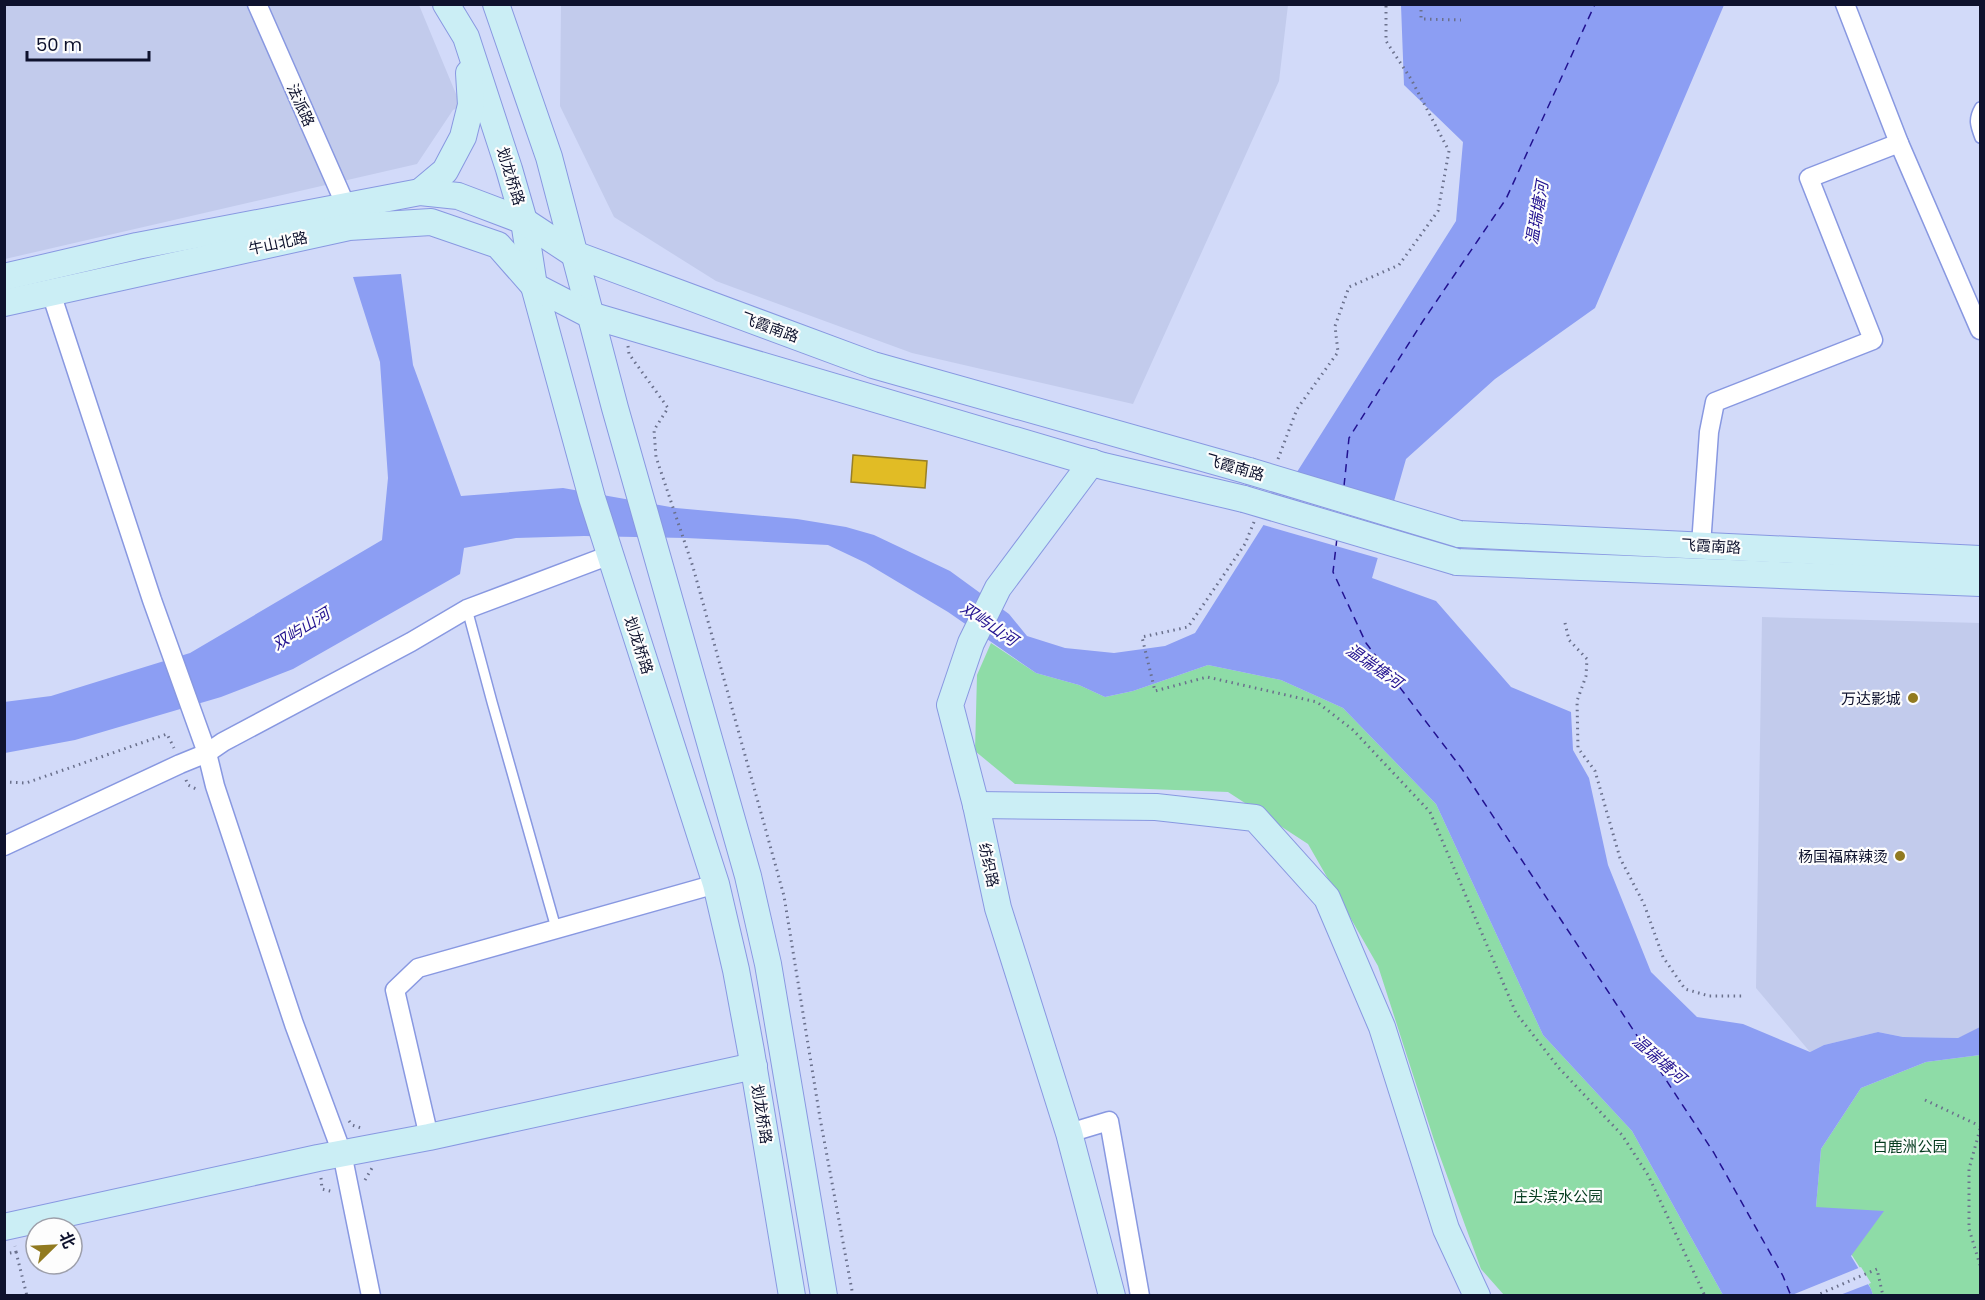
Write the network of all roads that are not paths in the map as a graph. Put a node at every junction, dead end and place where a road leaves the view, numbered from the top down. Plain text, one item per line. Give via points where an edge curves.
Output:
1 (257, 4) edge
2 (446, 4) edge
3 (496, 4) edge
4 (1845, 4) edge
5 (466, 37) junction
6 (1980, 107) edge
7 (1980, 138) edge
8 (1899, 143) junction
9 (420, 192) junction
10 (346, 206) junction
11 (524, 221) junction
12 (574, 254) junction
13 (4, 277) edge
14 (534, 286) junction
15 (51, 293) junction
16 (4, 303) edge
17 (590, 315) junction
18 (1980, 330) edge
19 (1092, 462) junction
20 (1701, 546) junction
21 (610, 555) junction
22 (1980, 559) edge
23 (1980, 584) edge
24 (467, 609) junction
25 (207, 753) junction
26 (976, 805) junction
27 (4, 846) edge
28 (716, 884) junction
29 (556, 928) junction
30 (754, 1066) junction
31 (1069, 1133) junction
32 (429, 1137) junction
33 (342, 1153) junction
34 (4, 1227) edge
35 (371, 1296) edge
36 (792, 1296) edge
37 (824, 1296) edge
38 (1112, 1296) edge
39 (1140, 1296) edge
40 (1477, 1296) edge

1 - 10 street, 法派路
2 - 5 main road, 划龙桥路
3 - 12 main road, 划龙桥路 via 549,157
4 - 8 street
5 - 9 main road via 471,105 463,137 445,171
5 - 11 main road, 划龙桥路
6 - 7 lane via 1974,124
8 - 18 street
8 - 20 street via 1809,178 1873,340 1715,402 1709,432
9 - 10 main road, 牛山北路
9 - 11 main road, 牛山北路 via 458,196
10 - 13 main road, 牛山北路 via 137,246
11 - 12 main road, 飞霞南路
11 - 14 main road, 划龙桥路
12 - 17 main road, 划龙桥路
12 - 20 main road, 飞霞南路, bridge via 873,365 1459,534
14 - 15 main road, 牛山北路 via 498,245 431,222 349,227
14 - 17 main road, 飞霞南路
14 - 21 main road, 划龙桥路
15 - 16 main road, 牛山北路
15 - 25 street
17 - 19 main road, 飞霞南路
17 - 37 main road, 划龙桥路 via 748,876 768,964
19 - 23 main road, 飞霞南路, bridge via 1457,562
19 - 26 main road, 纺织路 via 998,588 970,643 950,705
20 - 22 main road, 飞霞南路
21 - 24 street
21 - 28 main road, 划龙桥路
24 - 25 street
24 - 29 lane
25 - 27 street
25 - 33 street via 294,1024
26 - 31 main road, 纺织路 via 998,908
26 - 40 main road via 1156,807 1255,818 1327,898 1382,1027 1446,1229
28 - 29 street
28 - 30 main road, 划龙桥路
29 - 32 street via 418,968 395,990
30 - 32 main road
30 - 36 main road, 划龙桥路
31 - 38 main road, 纺织路
31 - 39 street via 1109,1121
32 - 33 main road
33 - 34 main road
33 - 35 street

